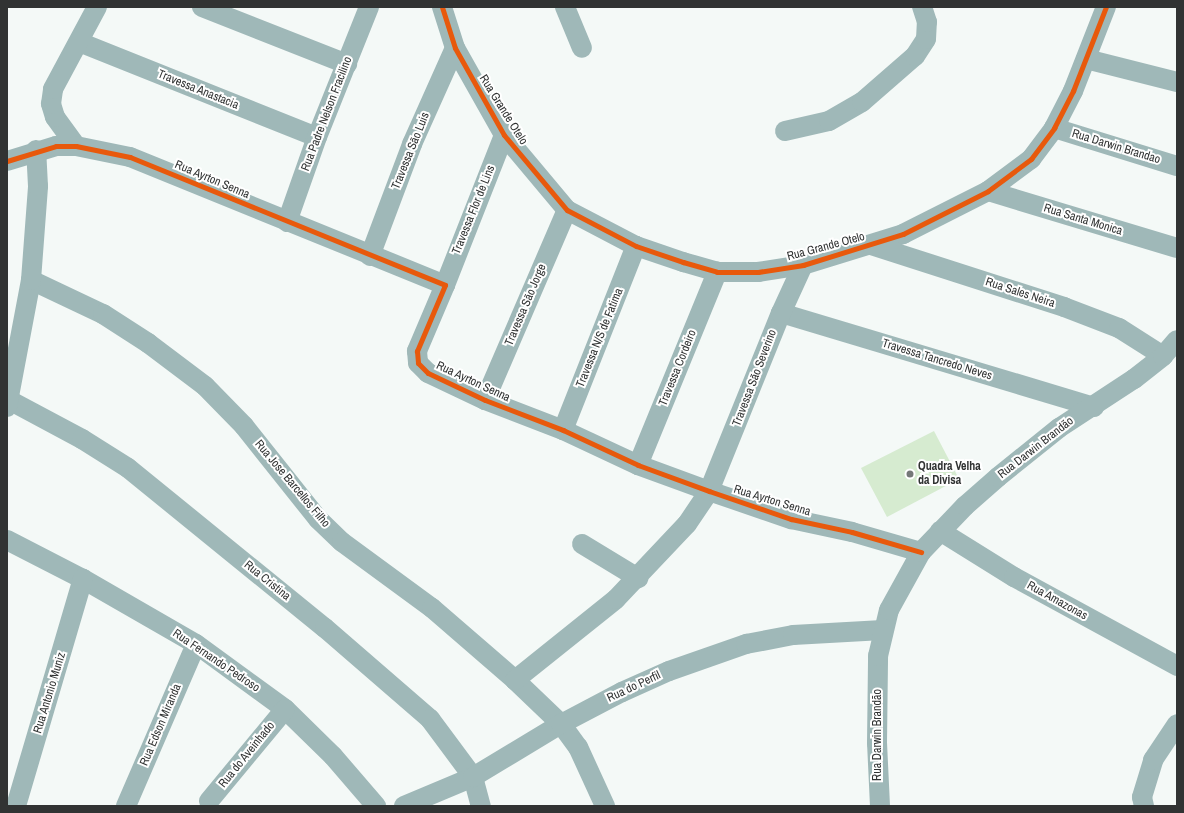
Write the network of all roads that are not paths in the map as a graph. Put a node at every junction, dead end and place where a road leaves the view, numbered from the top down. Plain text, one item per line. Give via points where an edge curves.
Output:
1 (97, 7) edge
2 (202, 7) edge
3 (369, 7) edge
4 (442, 7) edge
5 (565, 7) edge
6 (922, 7) edge
7 (1106, 7) edge
8 (79, 42) junction
9 (456, 48) junction
10 (582, 48) dead end
11 (1086, 59) junction
12 (347, 64) junction
13 (1177, 82) edge
14 (1054, 128) junction
15 (786, 131) dead end
16 (504, 135) junction
17 (317, 137) junction
18 (76, 146) junction
19 (36, 150) junction
20 (7, 161) edge
21 (1177, 166) edge
22 (988, 191) junction
23 (567, 210) junction
24 (287, 222) junction
25 (871, 245) junction
26 (636, 246) junction
27 (1177, 248) edge
28 (370, 256) junction
29 (803, 265) junction
30 (717, 272) junction
31 (31, 280) junction
32 (445, 285) junction
33 (781, 312) junction
34 (1177, 340) edge
35 (1163, 356) junction
36 (485, 400) junction
37 (8, 404) edge
38 (1094, 407) junction
39 (563, 430) junction
40 (638, 465) junction
41 (709, 491) junction
42 (940, 532) junction
43 (7, 540) edge
44 (582, 544) dead end
45 (921, 552) junction
46 (638, 578) junction
47 (84, 579) junction
48 (883, 630) junction
49 (196, 644) junction
50 (1177, 666) edge
51 (515, 680) junction
52 (285, 709) junction
53 (561, 724) junction
54 (1177, 724) edge
55 (473, 777) junction
56 (209, 802) dead end
57 (16, 806) edge
58 (126, 806) edge
59 (376, 806) edge
60 (404, 806) edge
61 (481, 806) edge
62 (605, 806) edge
63 (880, 806) edge
64 (1144, 806) edge

1 - 8 street
2 - 12 street
3 - 12 street, Rua Padre Nelson Fracilino
4 - 9 street, Rua Grande Otelo
5 - 10 street
6 - 15 street via 927,22 926,39 915,56 862,102 829,120
7 - 11 street, Rua Grande Otelo
8 - 17 street, Travessa Anastacia
8 - 18 street via 53,89 51,104 55,117
9 - 16 street, Rua Grande Otelo
9 - 28 street, Travessa Sāo Luis via 412,144
11 - 13 street
11 - 14 street, Rua Grande Otelo
12 - 17 street, Rua Padre Nelson Fracilino
14 - 21 street, Rua Darwin Brandao
14 - 22 street, Rua Grande Otelo via 1031,159
16 - 23 street, Rua Grande Otelo
16 - 32 street, Travessa Flor de Lins
17 - 24 street, Rua Padre Nelson Fracilino
18 - 19 street, Rua Ayrton Senna
18 - 24 street, Rua Ayrton Senna via 130,157
19 - 20 street, Rua Ayrton Senna
19 - 31 street via 38,186
22 - 25 street, Rua Grande Otelo via 903,234
22 - 27 street, Rua Santa Monica
23 - 26 street, Rua Grande Otelo
23 - 36 street, Travessa Sāo Jorge
24 - 28 street, Rua Ayrton Senna
25 - 29 street, Rua Grande Otelo
25 - 35 street, Rua Sales Neira via 1064,307 1119,328
26 - 30 street, Rua Grande Otelo
26 - 39 street, Travessa N/S de Fatima
28 - 32 street, Rua Ayrton Senna
29 - 30 street, Rua Grande Otelo via 758,272
29 - 33 street, Travessa Sāo Severino
30 - 40 street, Travessa Cordeiro
31 - 37 street
31 - 51 street, Rua Jose Barcellos Filho via 103,314 148,343 205,386 244,426 318,519 342,542 432,608
32 - 36 street, Rua Ayrton Senna via 417,351 418,363 428,373
33 - 38 street, Travessa Tancredo Neves
33 - 41 street, Travessa Sāo Severino
34 - 35 street, Rua Darwin Brandão
35 - 38 street, Rua Darwin Brandão
36 - 39 street, Rua Ayrton Senna
37 - 55 street, Rua Cristina via 82,439 128,468 325,628 430,719
38 - 42 street, Rua Darwin Brandão via 1059,428 998,477
39 - 40 street, Rua Ayrton Senna
40 - 41 street, Rua Ayrton Senna
41 - 45 street, Rua Ayrton Senna via 791,520 852,532
41 - 46 street, Travessa Sāo Severino via 687,524
42 - 45 street, Rua Darwin Brandão
42 - 50 street, Rua Amazonas via 1045,595
43 - 47 street, Rua Fernando Pedroso
44 - 46 street
45 - 48 street, Rua Darwin Brandão via 897,592
46 - 51 street, Travessa Sāo Severino via 616,599
47 - 49 street, Rua Fernando Pedroso
47 - 57 street, Rua Antonio Muniz
48 - 53 street, Rua do Perfil via 793,635 746,644 662,674
48 - 63 street, Rua Darwin Brandão via 878,656 877,743
49 - 52 street, Rua Fernando Pedroso
49 - 58 street, Rua Edson Miranda
51 - 53 street, Rua Jose Barcellos Filho
52 - 56 street, Rua do Aveinhado
52 - 59 street, Rua Fernando Pedroso via 333,756
53 - 55 street, Rua do Perfil
53 - 62 street, Rua Jose Barcellos Filho via 578,747
54 - 64 street via 1153,760 1142,798
55 - 60 street, Rua do Perfil
55 - 61 street, Rua Cristina

